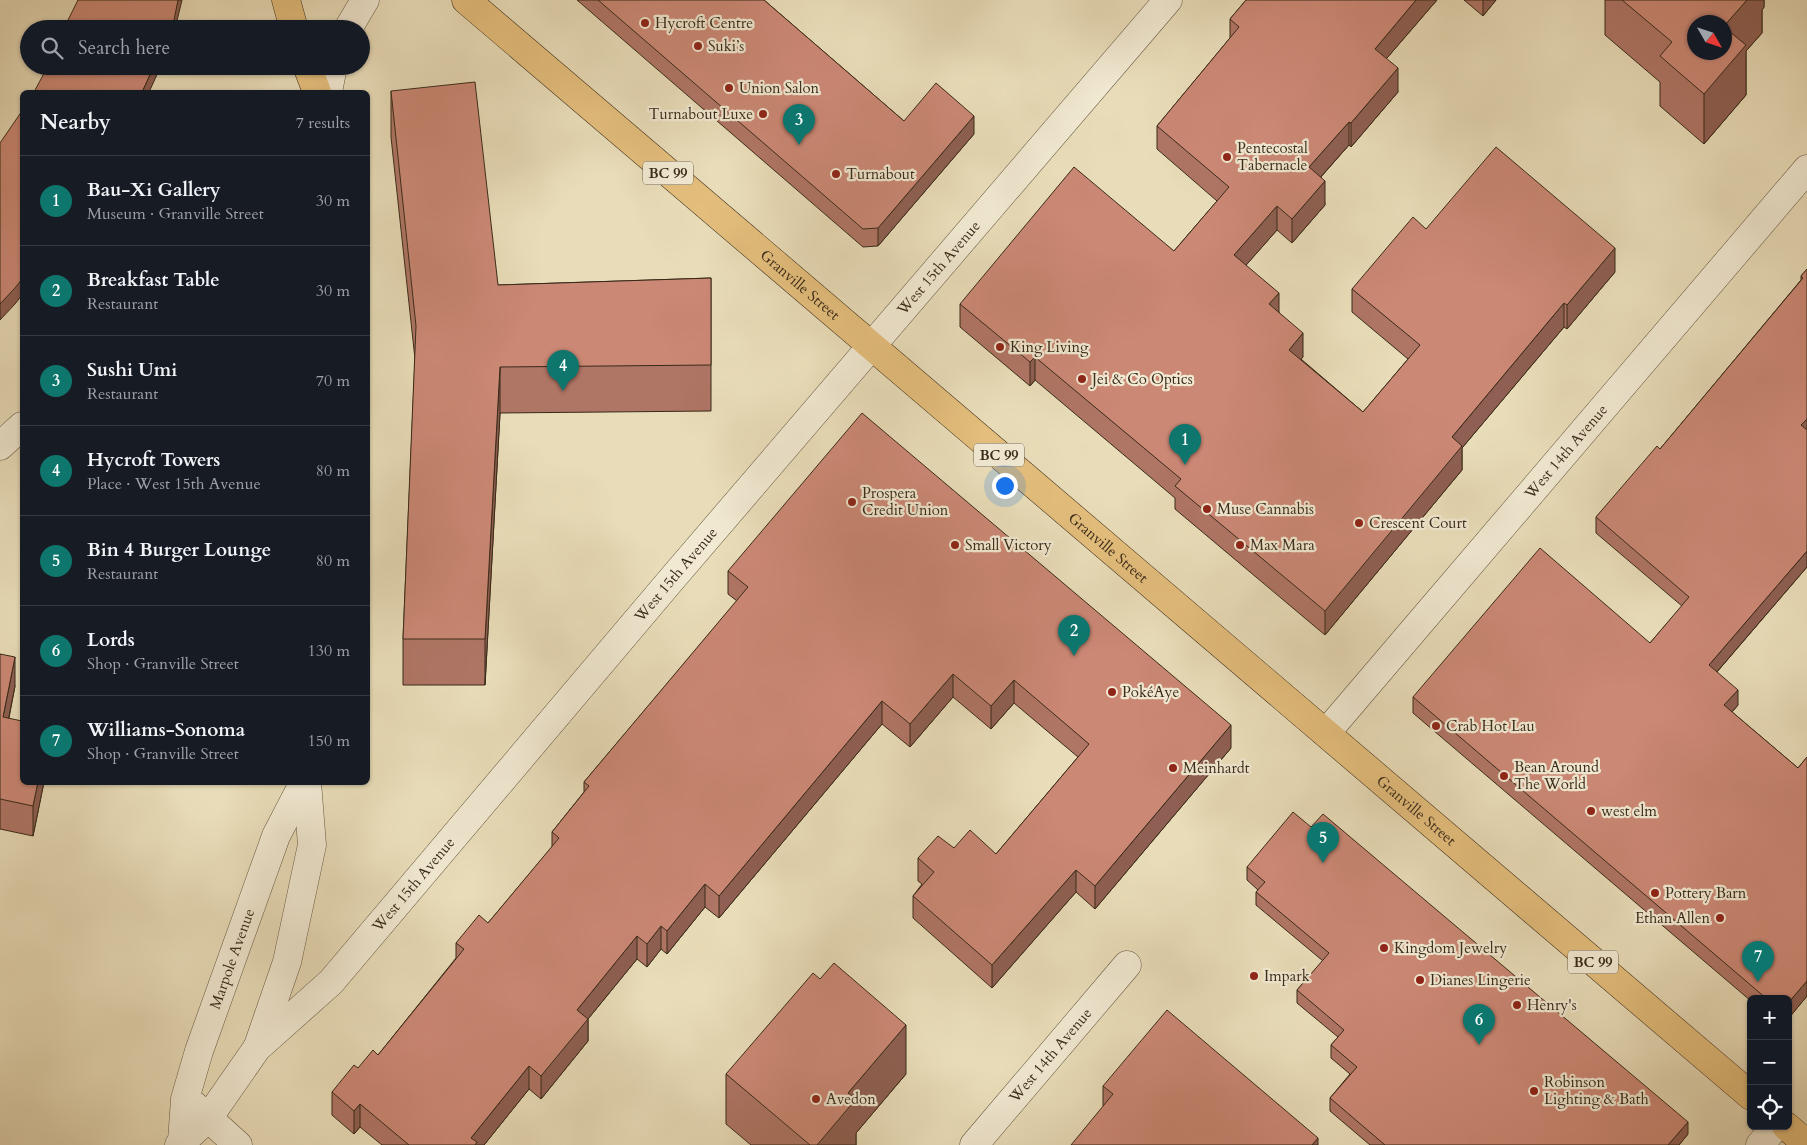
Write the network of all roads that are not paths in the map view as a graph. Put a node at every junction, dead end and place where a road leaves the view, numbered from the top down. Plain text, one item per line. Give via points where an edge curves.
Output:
1 (286, 0) edge
2 (365, 0) edge
3 (466, 0) edge
4 (1168, 0) edge
5 (292, 20) edge
6 (353, 20) edge
7 (311, 75) edge
8 (331, 75) edge
9 (316, 90) edge
10 (328, 90) edge
11 (1807, 169) edge
12 (871, 346) junction
13 (20, 428) edge
14 (0, 446) edge
15 (1326, 733) junction
16 (304, 785) edge
17 (306, 785) edge
18 (1127, 965) dead end
19 (258, 1048) junction
20 (1747, 1093) edge
21 (185, 1099) junction
22 (209, 1117) junction
23 (1773, 1130) edge
24 (1791, 1130) edge
25 (183, 1144) edge
26 (1807, 1144) edge
27 (238, 1145) edge
28 (974, 1145) edge
29 (1760, 1145) edge

1 - 5 highway
2 - 6 street
3 - 12 highway, Granville Street / BC 99
4 - 12 street, West 15th Avenue
7 - 9 highway
8 - 10 street
11 - 15 street, West 14th Avenue
12 - 15 highway, Granville Street / BC 99
12 - 19 street, West 15th Avenue via 331,982
13 - 14 street
15 - 20 highway, Granville Street / BC 99
16 - 21 street, Marpole Avenue via 276,836 202,1042
17 - 19 street, Marpole Avenue via 312,845 287,962
18 - 28 street, West 14th Avenue
19 - 22 street, West 15th Avenue
21 - 22 street
21 - 25 street, Marpole Avenue
22 - 25 street, West 15th Avenue
22 - 27 street
23 - 29 street
24 - 26 highway

